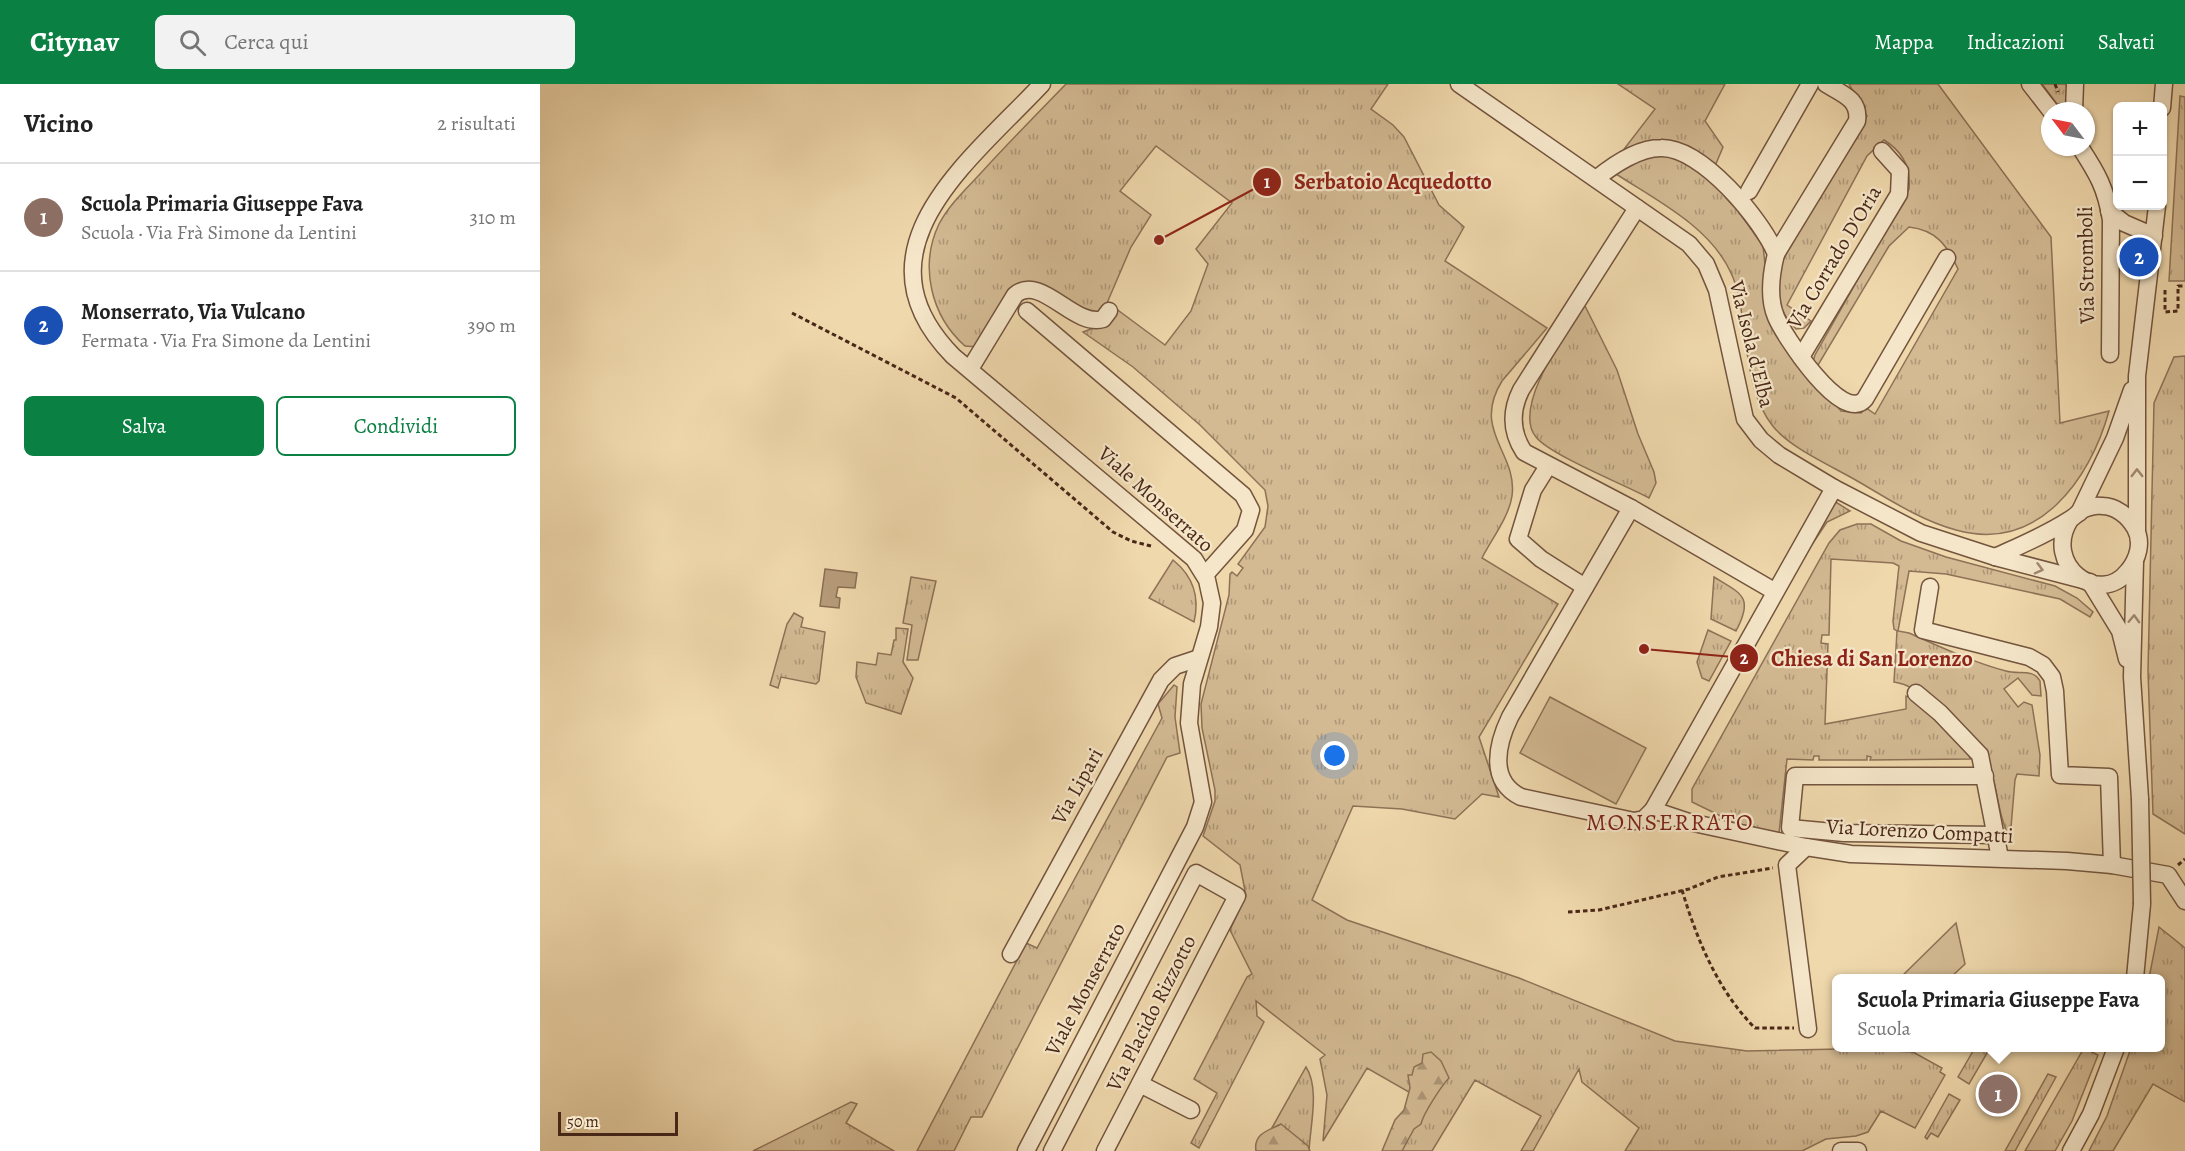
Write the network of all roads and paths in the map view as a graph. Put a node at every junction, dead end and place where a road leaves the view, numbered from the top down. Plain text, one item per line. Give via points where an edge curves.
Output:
1 (1042, 84) edge
2 (1459, 84) edge
3 (1810, 84) edge
4 (1826, 84) edge
5 (2030, 84) edge
6 (2075, 84) edge
7 (2164, 84) edge
8 (2044, 102) edge
9 (2074, 102) edge
10 (2163, 102) edge
11 (1882, 151) dead end
12 (2087, 156) edge
13 (1596, 179) junction
14 (2110, 185) edge
15 (1749, 191) dead end
16 (1637, 208) junction
17 (2157, 210) edge
18 (2109, 211) junction
19 (2154, 236) junction
20 (1776, 254) junction
21 (1947, 258) dead end
22 (2185, 286) edge
23 (1027, 311) dead end
24 (1109, 311) dead end
25 (2178, 311) dead end
26 (792, 313) dead end
27 (2109, 354) dead end
28 (1801, 357) junction
29 (970, 369) junction
30 (2137, 376) junction
31 (1548, 466) junction
32 (1834, 488) junction
33 (1631, 508) junction
34 (2074, 517) junction
35 (2137, 531) junction
36 (1156, 547) dead end
37 (1995, 557) junction
38 (2135, 561) junction
39 (1205, 575) junction
40 (2086, 581) junction
41 (1930, 586) dead end
42 (1585, 587) junction
43 (1774, 591) junction
44 (1200, 658) junction
45 (2132, 677) junction
46 (1916, 693) dead end
47 (1984, 776) junction
48 (1653, 810) junction
49 (1994, 835) junction
50 (1806, 847) junction
51 (2000, 858) junction
52 (1787, 865) junction
53 (2112, 865) junction
54 (1682, 890) junction
55 (2185, 901) edge
56 (1568, 912) dead end
57 (1011, 954) dead end
58 (2135, 974) edge
59 (1808, 1027) joint
60 (2114, 1052) edge
61 (1140, 1084) junction
62 (1191, 1110) dead end
63 (1026, 1151) edge
64 (1052, 1151) edge
65 (1105, 1151) edge
66 (1841, 1151) edge
67 (1858, 1151) edge
68 (2071, 1151) edge

1 - 29 street, Viale Monserrato via 927,212 916,243 914,275 920,305 933,333
2 - 13 street, Via Isola d'Elba
3 - 15 street
4 - 20 street via 1853,100 1857,121
5 - 8 street
6 - 9 street
7 - 10 street
11 - 28 street, Via Corrado D'Oria via 1900,171 1899,194
12 - 14 street, Via Stromboli
13 - 16 street, Via Isola d'Elba
13 - 20 street via 1608,168 1649,149 1675,150 1701,164 1732,190
14 - 18 street, Via Stromboli
16 - 31 street via 1516,399 1512,418 1519,445
16 - 32 street, Via Isola d'Elba via 1689,244 1706,264 1725,315 1745,419 1779,455
17 - 19 street
18 - 19 street via 2124,223
18 - 27 street, Via Stromboli
19 - 30 street
20 - 28 street via 1771,287 1774,308
21 - 28 street via 1859,405 1842,402
22 - 25 path via 2178,286
23 - 39 street via 1243,495 1251,510 1245,530
24 - 29 street via 1102,319 1092,321 1035,290 1024,289 1015,295
26 - 36 path via 956,398 1113,532
29 - 39 street, Viale Monserrato via 1185,550
30 - 34 street via 2115,438
35 -> 30 street
31 - 33 street
31 - 42 street via 1533,490 1518,539 1540,559
32 - 37 street, Via Isola d'Elba via 1921,533
32 - 43 street
33 - 42 street
33 - 43 street
34 - 35 street via 2087,508 2117,509
34 - 37 street
34 - 40 street via 2061,543 2063,558 2071,571
35 - 38 street via 2139,547
37 -> 40 street, Via Isola d'Elba
38 - 40 street via 2114,582
45 -> 38 street
39 - 44 street, Viale Monserrato via 1212,603
40 - 45 street via 2120,631
41 - 53 street via 1923,630 2029,657 2048,670 2055,691 2060,775 2109,777
42 - 48 street via 1504,729 1498,754 1499,774 1507,787 1521,797 1634,821 1644,819
43 - 48 street
44 - 57 street, Via Lipari via 1175,666 1161,680
44 - 63 street, Viale Monserrato via 1192,684 1190,723 1203,801 1195,827
45 - 58 street, bridge via 2142,904
46 - 47 street via 1972,744 1980,755
47 - 49 street
47 - 49 street via 1795,776 1790,828
48 - 50 street, Via Lorenzo Compatti via 1689,822
49 - 51 street
50 - 51 street, Via Lorenzo Compatti via 1851,854
50 - 52 street
51 - 53 street, Via Lorenzo Compatti
52 - 54 path via 1718,877
52 - 59 street
53 - 55 street, Via Lorenzo Compatti via 2168,875
54 - 56 path via 1599,910
54 - 59 path via 1696,937 1739,1012 1755,1028
60 - 68 street via 2091,1114
61 - 62 street
61 - 64 street, Via Placido Rizzotto via 1237,896 1196,873
61 - 65 street, Via Placido Rizzotto
66 - 67 street

